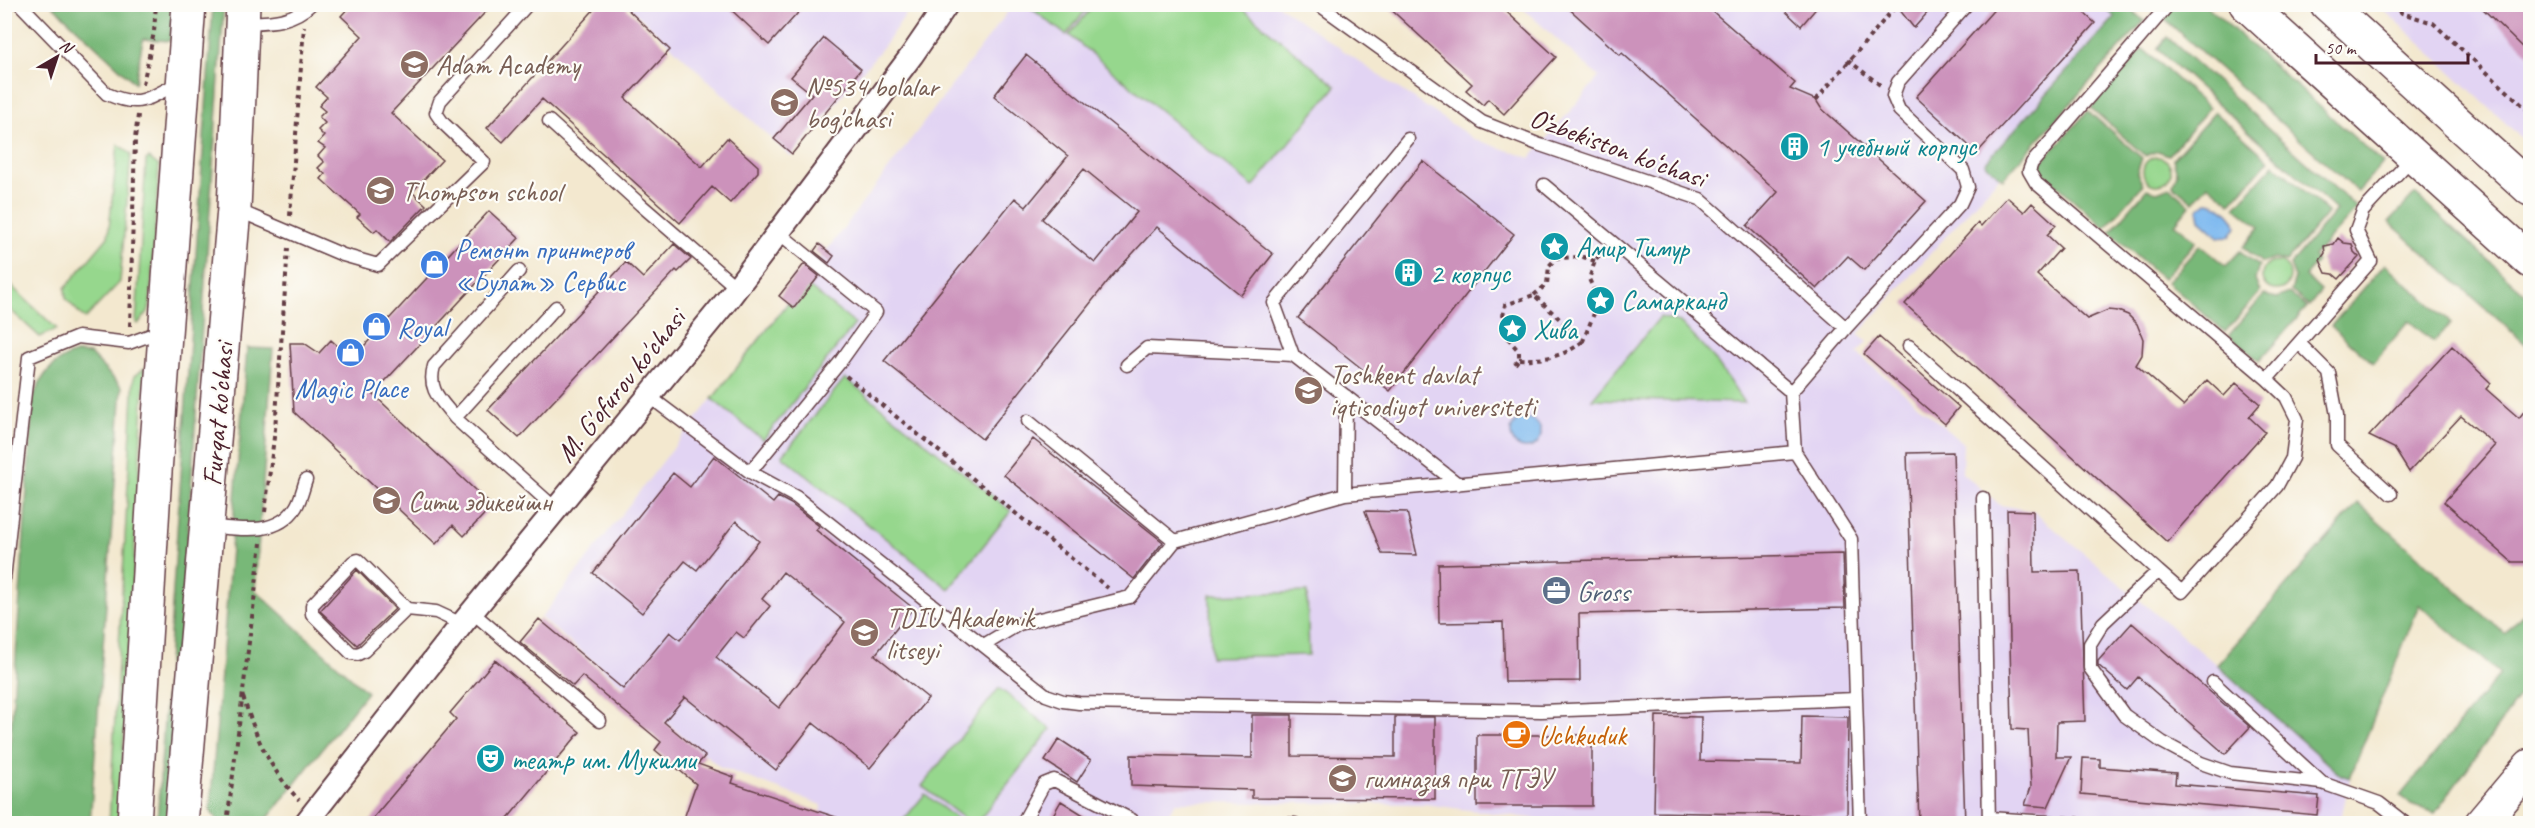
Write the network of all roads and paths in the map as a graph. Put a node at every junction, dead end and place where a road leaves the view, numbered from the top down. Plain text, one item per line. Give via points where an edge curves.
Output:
1 (20, 4) edge
2 (156, 4) edge
3 (189, 4) edge
4 (528, 4) edge
5 (947, 4) edge
6 (1318, 4) edge
7 (1967, 4) edge
8 (2169, 4) edge
9 (2246, 4) edge
10 (2327, 4) edge
11 (2393, 4) edge
12 (1896, 6) edge
13 (308, 7) edge
14 (242, 14) edge
15 (1848, 60) junction
16 (183, 81) junction
17 (1893, 96) junction
18 (1816, 100) dead end
19 (140, 103) junction
20 (2530, 112) edge
21 (549, 121) dead end
22 (1408, 139) dead end
23 (2414, 156) junction
24 (1544, 185) dead end
25 (2530, 189) edge
26 (234, 209) junction
27 (289, 231) junction
28 (778, 233) junction
29 (1611, 240) junction
30 (1595, 261) junction
31 (2530, 261) edge
32 (519, 271) dead end
33 (737, 288) junction
34 (1534, 295) junction
35 (556, 307) dead end
36 (1846, 328) junction
37 (165, 330) junction
38 (1583, 341) junction
39 (2299, 343) junction
40 (129, 344) junction
41 (1909, 346) dead end
42 (1293, 355) junction
43 (1519, 359) junction
44 (1515, 364) dead end
45 (1128, 365) dead end
46 (836, 368) junction
47 (2267, 380) junction
48 (1791, 392) junction
49 (1346, 396) junction
50 (650, 397) junction
51 (455, 418) junction
52 (1028, 421) dead end
53 (1795, 452) junction
54 (750, 472) junction
55 (306, 480) dead end
56 (1458, 484) junction
57 (1345, 494) junction
58 (2391, 494) dead end
59 (1983, 498) dead end
60 (557, 510) junction
61 (208, 526) junction
62 (263, 530) junction
63 (1175, 541) junction
64 (2158, 571) junction
65 (4, 579) edge
66 (1121, 598) junction
67 (407, 609) junction
68 (467, 618) junction
69 (984, 645) junction
70 (2213, 682) dead end
71 (243, 696) junction
72 (1856, 699) junction
73 (600, 721) dead end
74 (2530, 766) edge
75 (2322, 783) junction
76 (308, 819) edge
77 (1989, 821) edge
78 (134, 824) edge
79 (182, 824) edge
80 (227, 824) edge
81 (1022, 824) edge
82 (1132, 824) edge
83 (1274, 824) edge
84 (1295, 824) edge
85 (1860, 824) edge
86 (2078, 824) edge
87 (2406, 824) edge
88 (2481, 824) edge

1 - 19 lane via 106,94
2 - 19 path
3 - 16 main road, Furqat ko'chasi
4 - 27 lane via 440,101 436,113 484,162 378,265 343,255
5 - 28 street, M. G'ofurov ko'chasi
6 - 36 lane, O‘zbekiston ko‘chasi via 1482,122 1700,199
7 - 17 lane via 1898,82
8 - 47 lane via 2029,171 2036,183
9 - 23 main road
10 - 25 main road
11 - 20 path via 2402,13 2433,23
12 - 15 path
13 - 14 lane via 282,21
13 - 27 path
14 - 26 main road, Furqat ko'chasi
15 - 17 path
15 - 18 path
16 - 19 lane
16 - 37 main road, Furqat ko'chasi
17 - 36 lane via 1899,110 1963,170 1968,187 1960,204
19 - 40 path via 135,139
21 - 33 lane
22 - 42 lane via 1275,303
23 - 31 main road
23 - 39 lane via 2363,211 2356,230 2371,261
24 - 29 lane
26 - 27 lane
26 - 61 main road, Furqat ko'chasi
27 - 62 path via 275,429
28 - 33 street, M. G'ofurov ko'chasi
28 - 46 lane via 876,312
29 - 30 path
29 - 48 lane
30 - 34 path via 1583,257 1556,258 1550,266 1547,284
30 - 38 path via 1589,279 1599,301
32 - 51 lane via 434,366 430,378 435,392
33 - 50 street, M. G'ofurov ko'chasi
34 - 38 path
34 - 43 path via 1505,305 1501,319 1507,339 1519,351
35 - 51 lane
36 - 48 lane
37 - 40 lane
37 - 78 main road, Furqat ko'chasi
38 - 43 path via 1570,353 1539,360
39 - 47 lane
39 - 58 lane via 2329,374 2337,415 2337,445
40 - 65 lane via 78,337 28,357
41 - 64 lane
42 - 45 lane via 1146,348
42 - 49 lane
43 - 44 path
46 - 54 lane
46 - 66 path
47 - 64 lane via 2286,397 2297,419 2292,458 2277,486 2182,592
48 - 53 lane
49 - 56 lane
49 - 57 lane
50 - 54 lane
50 - 60 street, M. G'ofurov ko'chasi
51 - 60 lane
52 - 63 lane
53 - 56 lane
53 - 72 lane via 1851,539
54 - 69 lane via 796,497
55 - 62 lane via 297,507
56 - 57 lane
57 - 63 lane
59 - 77 lane
60 - 68 street, M. G'ofurov ko'chasi
61 - 62 lane
61 - 79 main road, Furqat ko'chasi
62 - 71 path
63 - 66 lane via 1130,597
64 - 75 lane via 2103,623 2090,644 2090,668 2124,715 2201,764 2230,773
66 - 69 lane via 1019,624
67 - 67 lane via 358,654 351,653 310,609 358,560
67 - 68 lane
68 - 73 lane
68 - 76 street, M. G'ofurov ko'chasi
69 - 72 lane via 1046,695 1079,703 1541,711
70 - 75 lane
71 - 76 path via 257,739 277,776
71 - 80 path
72 - 85 lane
74 - 88 main road
75 - 87 lane via 2379,803
77 - 86 lane
81 - 82 lane via 1044,784 1054,780 1132,820
83 - 84 lane

